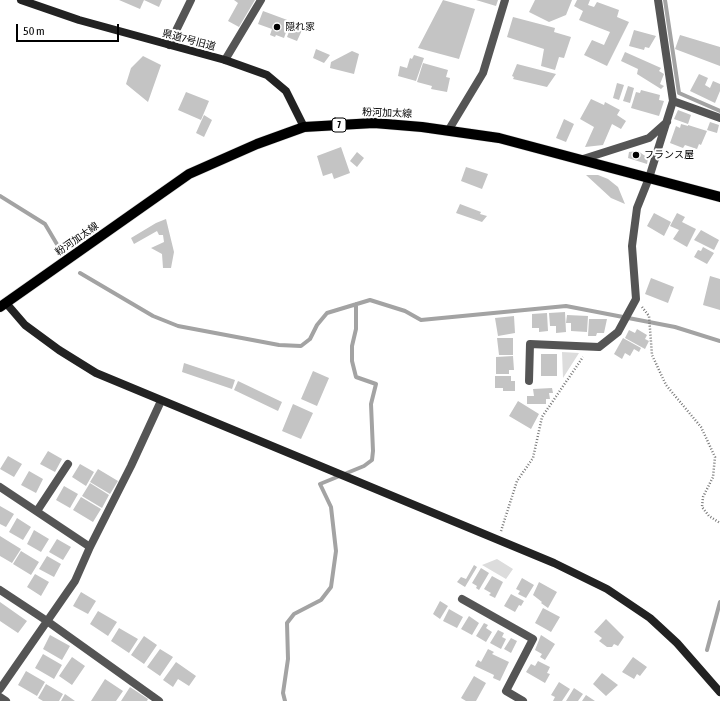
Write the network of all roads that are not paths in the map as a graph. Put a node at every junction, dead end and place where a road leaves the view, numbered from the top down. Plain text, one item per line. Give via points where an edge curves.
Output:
1 (20, 0) edge
2 (191, 0) edge
3 (260, 0) edge
4 (505, 0) edge
5 (658, 0) edge
6 (169, 45) junction
7 (225, 60) junction
8 (673, 100) junction
9 (720, 118) edge
10 (667, 122) junction
11 (304, 127) junction
12 (448, 131) junction
13 (579, 160) junction
14 (649, 178) junction
15 (720, 197) edge
16 (3, 305) edge
17 (529, 381) dead end
18 (162, 401) junction
19 (68, 464) dead end
20 (0, 486) edge
21 (37, 511) junction
22 (90, 547) junction
23 (0, 590) edge
24 (462, 599) dead end
25 (47, 621) junction
26 (0, 689) edge
27 (720, 692) edge
28 (0, 697) edge
29 (6, 701) edge
30 (159, 701) edge
31 (523, 701) edge

1 - 6 street, 県道7号旧道 via 79,20
2 - 6 street
3 - 7 street
4 - 12 street via 483,73
5 - 8 street
6 - 7 street, 県道7号旧道
7 - 11 street, 県道7号旧道 via 267,75 286,91
8 - 9 street
8 - 10 street
10 - 13 street via 649,138
10 - 14 street
11 - 12 main road, 粉河加太線 / 7 via 374,123
11 - 16 main road, 粉河加太線 / 7 via 257,144 189,174
12 - 13 main road, 粉河加太線 / 7 via 499,138
13 - 14 main road, 粉河加太線 / 7
14 - 15 main road, 粉河加太線 / 7
14 - 17 street via 637,208 632,246 636,299 618,332 599,347 530,344
16 - 18 street via 59,350 96,373
18 - 22 street
18 - 27 street via 554,563 607,589 650,618
19 - 21 street
20 - 21 street
21 - 22 street
22 - 25 street via 75,581
23 - 25 street
24 - 31 street via 533,639 506,691
25 - 26 street
25 - 30 street
28 - 29 street

